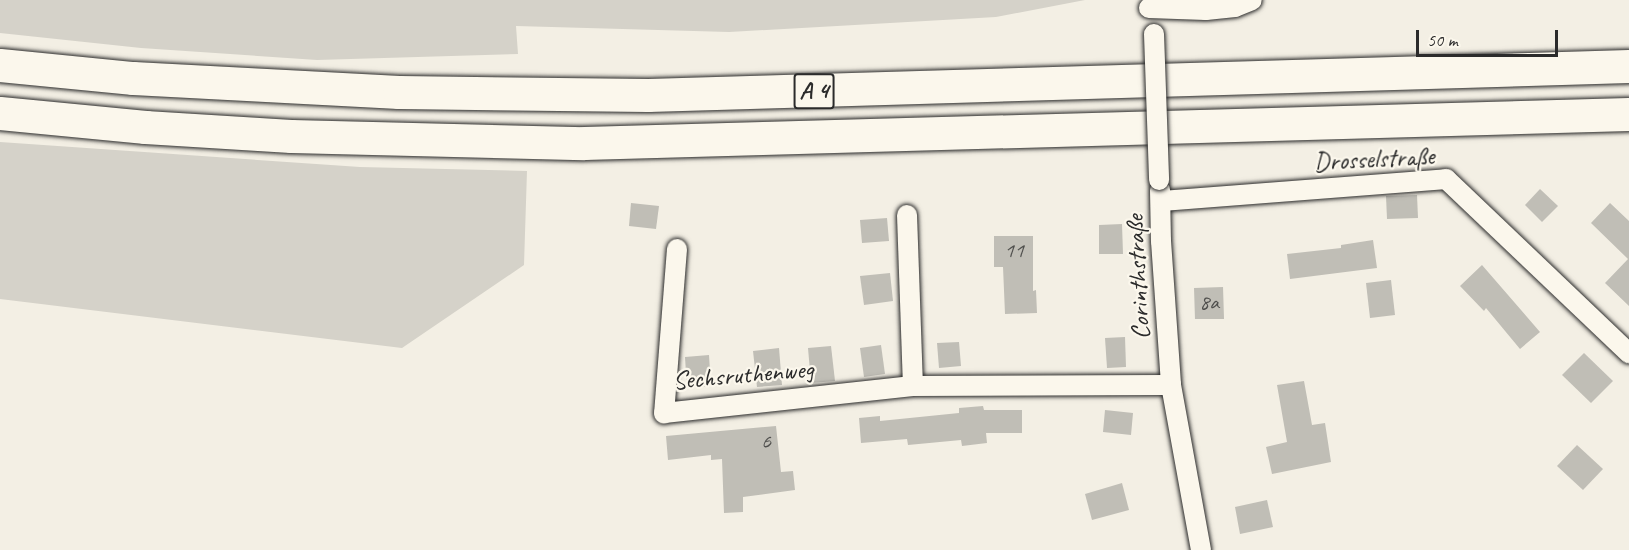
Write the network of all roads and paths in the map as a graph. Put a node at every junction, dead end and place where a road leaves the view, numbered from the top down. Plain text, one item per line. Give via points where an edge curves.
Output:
1 (1252, 0) edge
2 (1147, 4) edge
3 (0, 65) edge
4 (1629, 66) edge
5 (0, 113) edge
6 (1629, 114) edge
7 (1162, 201) junction
8 (908, 215) dead end
9 (677, 249) dead end
10 (1629, 352) edge
11 (1171, 385) junction
12 (913, 386) junction
13 (1201, 550) edge

1 - 2 street via 1234,7 1206,10
2 - 7 street, Corinthstraße, bridge via 1154,34
3 - 4 highway, A 4 via 133,78 399,93 637,94
5 - 6 highway, A 4 via 291,136 584,143
7 - 10 street, Drosselstraße via 1446,179
7 - 11 street, Corinthstraße
8 - 12 street
9 - 12 street, Sechsruthenweg via 664,413
11 - 12 street, Sechsruthenweg
11 - 13 street, Corinthstraße

